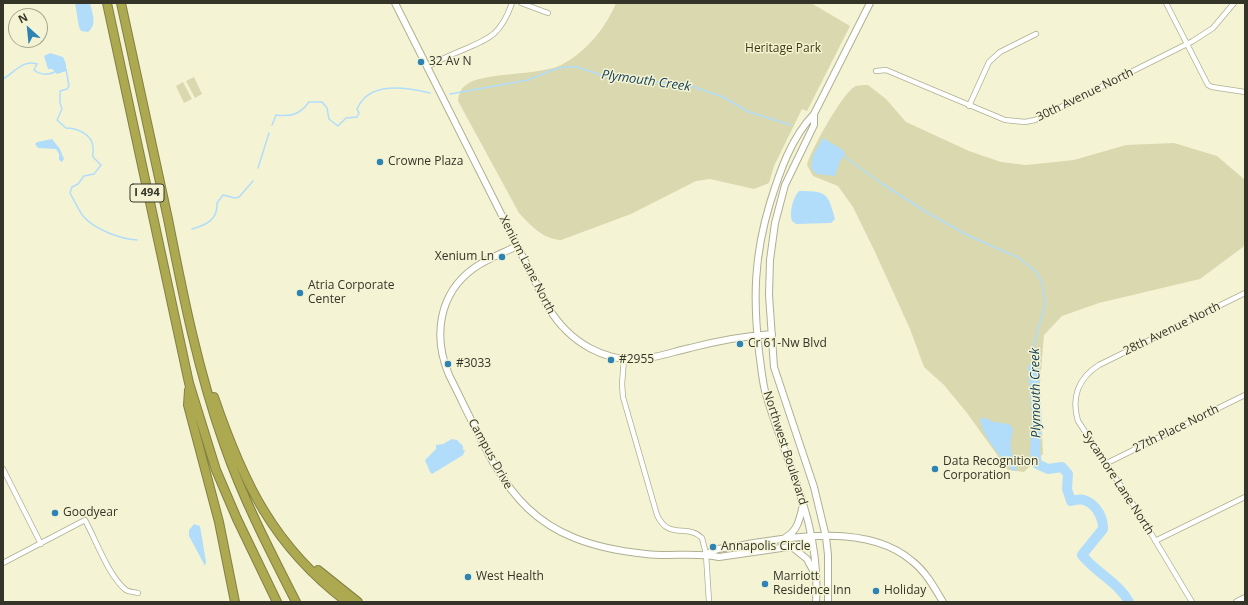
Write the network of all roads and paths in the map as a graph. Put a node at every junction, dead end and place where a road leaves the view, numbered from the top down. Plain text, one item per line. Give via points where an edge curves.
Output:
1 (106, 3) edge
2 (121, 3) edge
3 (395, 3) edge
4 (512, 3) edge
5 (521, 3) edge
6 (870, 3) edge
7 (1166, 3) edge
8 (1234, 3) edge
9 (548, 13) dead end
10 (1036, 34) dead end
11 (1187, 44) junction
12 (427, 68) junction
13 (876, 71) dead end
14 (1245, 92) edge
15 (969, 106) junction
16 (814, 114) junction
17 (517, 246) junction
18 (1245, 293) edge
19 (188, 320) junction
20 (772, 334) junction
21 (757, 335) junction
22 (624, 359) junction
23 (1099, 365) joint
24 (189, 383) junction
25 (1245, 395) edge
26 (1107, 463) junction
27 (3, 469) edge
28 (1245, 497) edge
29 (803, 503) junction
30 (826, 537) junction
31 (811, 538) junction
32 (783, 539) junction
33 (1155, 541) junction
34 (41, 544) junction
35 (289, 546) junction
36 (792, 547) junction
37 (706, 554) junction
38 (3, 563) edge
39 (816, 576) junction
40 (138, 593) dead end
41 (1245, 598) edge
42 (235, 602) edge
43 (277, 602) edge
44 (296, 602) edge
45 (347, 602) edge
46 (358, 602) edge
47 (709, 602) edge
48 (816, 602) edge
49 (828, 602) edge
50 (943, 602) edge
51 (1192, 602) edge
52 (1237, 602) edge

1 - 24 highway, I 494
2 - 19 highway, I 494
3 - 12 street, Xenium Lane North
4 - 12 street via 506,19 492,36
5 - 9 street
6 - 16 street, Northwest Boulevard
7 - 11 street
8 - 11 street, 30th Avenue North via 1213,28
10 - 15 street via 1000,52 988,62
11 - 14 street via 1208,85
11 - 15 street, 30th Avenue North via 1035,120 1005,120
12 - 17 street, Xenium Lane North
13 - 15 street, 30th Avenue North via 886,70
16 - 20 street, Northwest Boulevard via 814,125 786,185 775,224 770,260
16 - 21 street, Northwest Boulevard via 804,124 783,164 766,217 755,276
17 - 22 street, Xenium Lane North via 548,307 565,331 588,348
17 - 37 street, Campus Drive via 480,265 455,287 443,311 439,337 449,375 504,483 541,521 589,544 646,554
18 - 23 street, 28th Avenue North
19 - 35 highway via 235,455 260,506
19 - 44 highway, I 494 via 203,381 224,446 262,535
20 - 21 street, Xenium Lane North
20 - 30 street, Northwest Boulevard via 774,367 814,487
21 - 22 street, Xenium Lane North via 647,359
21 - 29 street, Northwest Boulevard via 765,391
22 - 37 street via 623,397 657,515 662,524 671,530 698,534
23 - 26 street, Sycamore Lane North via 1086,374 1078,388 1075,405 1078,421
24 - 42 highway via 188,405 219,522
24 - 43 highway, I 494 via 216,470
25 - 26 street, 27th Place North
26 - 33 street, Sycamore Lane North
27 - 34 street
28 - 33 street
29 - 31 street, Northwest Boulevard
29 - 32 street via 795,529 791,535
30 - 31 street, Campus Drive
30 - 49 street, Northwest Boulevard
30 - 50 street, Campus Drive via 873,540 900,552 922,570
31 - 32 street, Campus Drive via 801,536
31 - 36 street, Campus Drive via 802,545
31 - 39 street, Northwest Boulevard
32 - 37 street, Campus Drive via 718,549
33 - 51 street, Sycamore Lane North
34 - 38 street
34 - 40 street via 85,520 118,581 127,591
35 - 45 highway via 303,564
35 - 46 highway
36 - 37 street, Campus Drive via 719,557
36 - 39 street via 807,559
37 - 47 street
39 - 48 street, Northwest Boulevard
41 - 52 street

